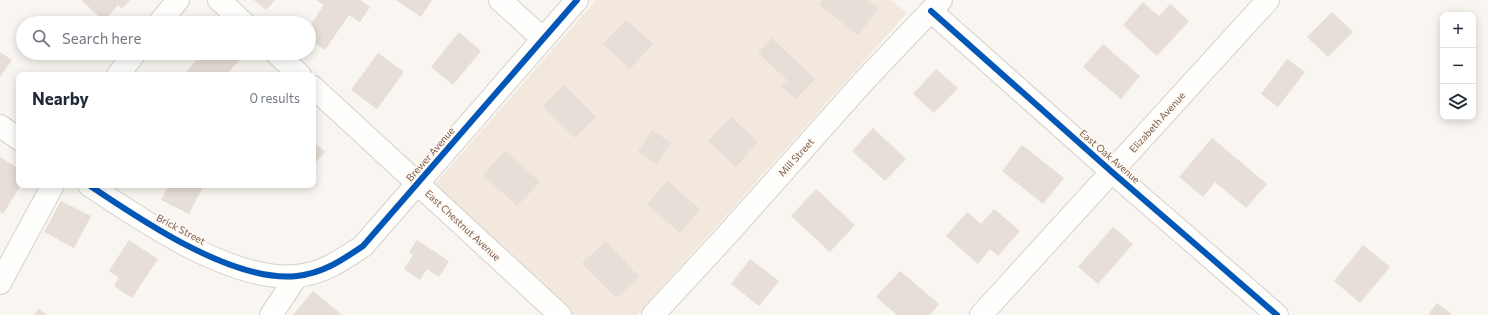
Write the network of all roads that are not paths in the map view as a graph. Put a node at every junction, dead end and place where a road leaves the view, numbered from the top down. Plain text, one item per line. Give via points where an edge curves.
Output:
1 (178, 0) edge
2 (219, 0) edge
3 (500, 0) edge
4 (577, 0) edge
5 (1268, 0) edge
6 (936, 5) edge
7 (165, 16) edge
8 (236, 16) edge
9 (543, 39) junction
10 (130, 60) edge
11 (284, 60) edge
12 (120, 72) edge
13 (297, 72) edge
14 (316, 90) edge
15 (0, 126) edge
16 (16, 137) edge
17 (1112, 172) junction
18 (418, 184) junction
19 (51, 188) edge
20 (94, 188) edge
21 (270, 276) joint
22 (297, 276) junction
23 (0, 281) edge
24 (271, 315) edge
25 (560, 315) edge
26 (653, 315) edge
27 (981, 315) edge
28 (1277, 315) edge

1 - 7 street
2 - 8 street
3 - 9 street
4 - 9 street, Brewer Avenue
5 - 17 street, Elizabeth Avenue
6 - 17 street, East Oak Avenue
6 - 26 street, Mill Street
9 - 18 street, Brewer Avenue
10 - 12 street
11 - 13 street
14 - 18 street, East Chestnut Avenue
15 - 16 street
17 - 27 street, Elizabeth Avenue
17 - 28 street, East Oak Avenue
18 - 22 street, Brewer Avenue via 363,246 335,265
18 - 25 street, East Chestnut Avenue
19 - 23 street
20 - 21 street, Brick Street via 137,217 191,247 238,268
21 - 22 street, Brewer Avenue
22 - 24 street

